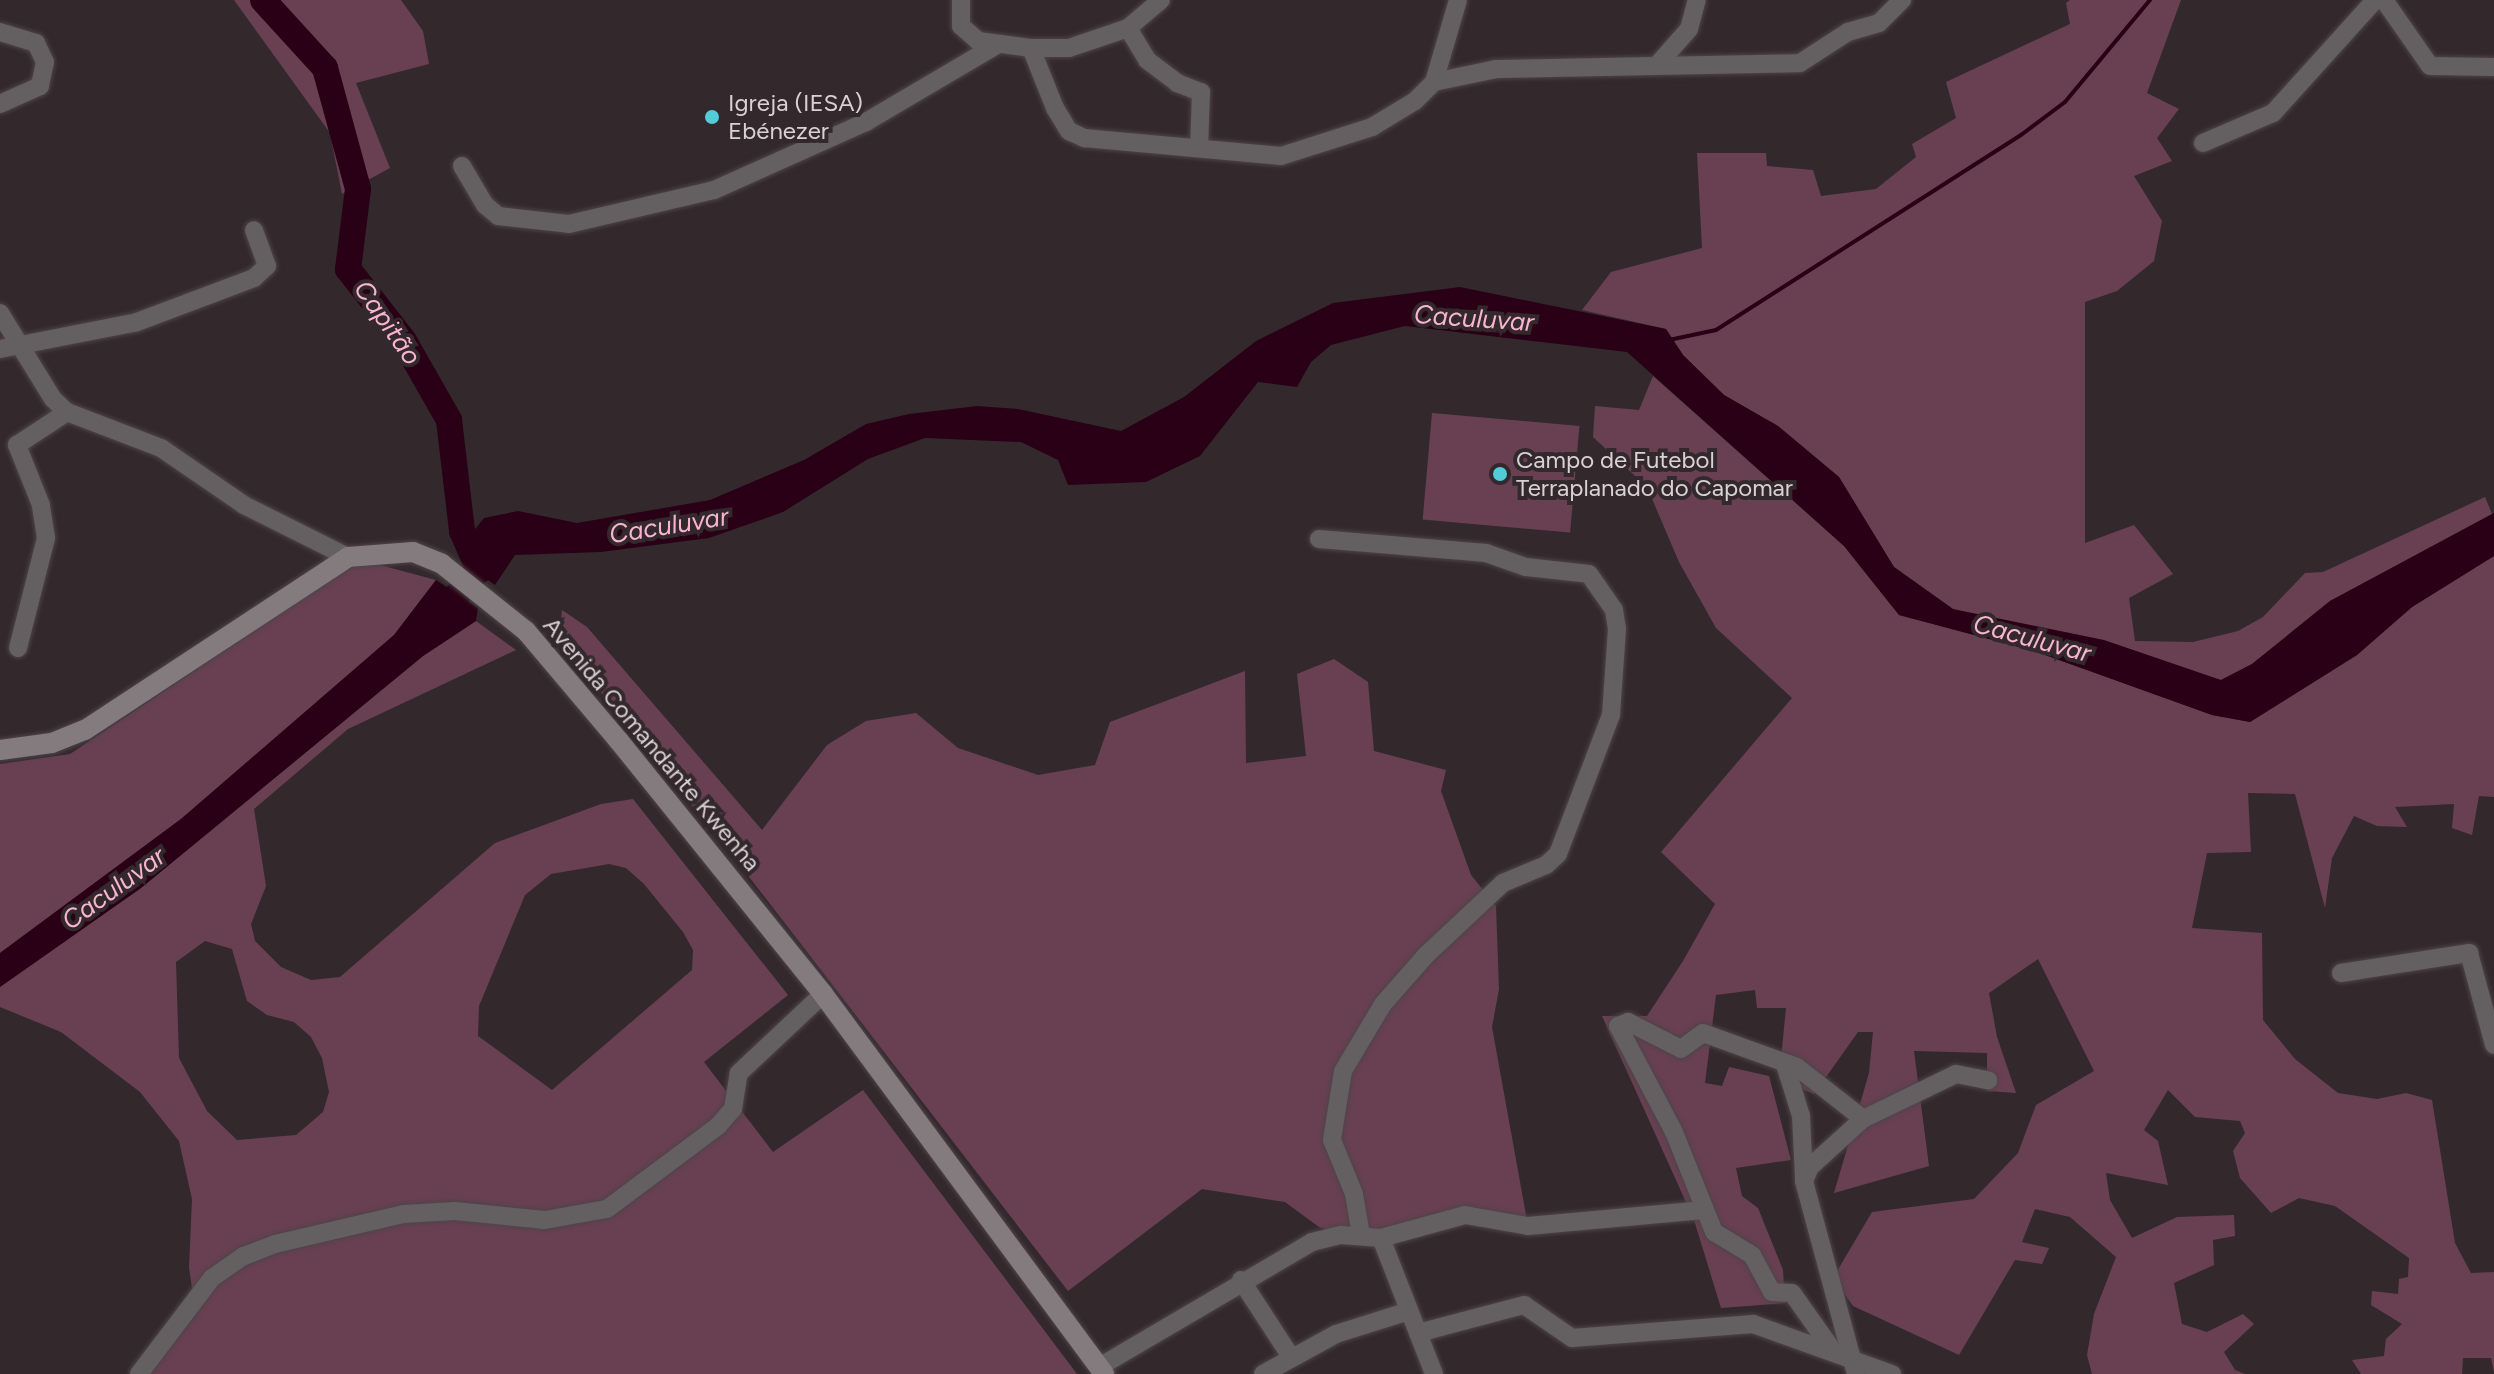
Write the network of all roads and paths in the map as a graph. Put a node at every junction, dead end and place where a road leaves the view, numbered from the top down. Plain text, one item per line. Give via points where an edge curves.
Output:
1 (961, 0) edge
2 (1161, 0) edge
3 (1458, 0) edge
4 (1697, 0) edge
5 (1902, 0) edge
6 (2375, 0) edge
7 (2384, 0) edge
8 (1128, 28) junction
9 (0, 32) edge
10 (995, 46) junction
11 (1031, 48) junction
12 (1659, 63) junction
13 (2494, 67) edge
14 (1434, 82) junction
15 (0, 104) edge
16 (2203, 143) dead end
17 (1199, 148) junction
18 (462, 166) dead end
19 (254, 230) dead end
20 (0, 313) edge
21 (22, 345) junction
22 (0, 349) edge
23 (67, 412) junction
24 (1319, 539) dead end
25 (348, 557) junction
26 (18, 648) dead end
27 (0, 750) edge
28 (2341, 973) dead end
29 (823, 994) junction
30 (2494, 1045) edge
31 (1785, 1064) junction
32 (1988, 1080) dead end
33 (1863, 1119) junction
34 (1804, 1181) junction
35 (1704, 1210) junction
36 (1361, 1235) junction
37 (1381, 1238) junction
38 (1241, 1280) junction
39 (1409, 1311) junction
40 (1418, 1333) junction
41 (1831, 1348) junction
42 (1291, 1357) junction
43 (1854, 1365) edge
44 (1101, 1371) edge
45 (139, 1374) edge
46 (1263, 1374) edge
47 (1434, 1374) edge
48 (1892, 1374) edge

1 - 10 street via 961,26 978,41
2 - 8 street
3 - 14 street
4 - 12 street via 1689,29
5 - 12 street via 1879,23 1848,32 1800,63
6 - 16 street via 2273,113
7 - 13 street via 2430,66
8 - 11 street via 1069,48
8 - 17 street via 1147,60 1177,83 1201,92
9 - 15 street via 36,43 45,62 40,86
10 - 11 street
10 - 18 street via 866,122 714,190 569,224 498,216 485,205
11 - 17 street via 1069,131 1115,145
12 - 14 street via 1496,69
14 - 17 street via 1415,101 1372,127 1328,145 1281,156
19 - 21 street via 267,266 254,278 137,322
20 - 21 street
21 - 22 street
21 - 23 street via 53,399
23 - 25 street via 161,448 244,505
23 - 26 street via 17,445 41,505 46,538
24 - 36 street via 1486,553 1526,567 1576,570 1595,578 1614,610 1617,629 1611,715 1558,854 1497,888 1427,954 1383,1004 1343,1071 1332,1140 1354,1194
25 - 27 main road, Avenida Comandante Kwenha via 85,730 52,743
25 - 29 main road, Avenida Comandante Kwenha via 413,552 442,564 489,598 572,684
28 - 30 street via 2469,953
29 - 44 main road, Avenida Comandante Kwenha
29 - 45 street via 739,1073 733,1109 718,1126 607,1209 545,1220 455,1211 404,1214 275,1244 244,1256 212,1278
31 - 33 street via 1810,1072
31 - 34 street via 1802,1127
31 - 35 street via 1704,1033 1681,1049 1628,1022 1618,1026 1674,1132
32 - 33 street via 1956,1074
33 - 34 street via 1816,1158
34 - 43 street
35 - 37 street via 1528,1226 1465,1215
35 - 41 street via 1718,1236 1757,1260 1772,1292 1792,1293
36 - 37 street
36 - 38 street via 1312,1242
37 - 39 street
38 - 42 street
38 - 44 street
39 - 40 street
39 - 42 street via 1336,1334
40 - 41 street via 1524,1305 1572,1338 1733,1323
40 - 47 street
41 - 43 street
42 - 46 street
43 - 48 street

